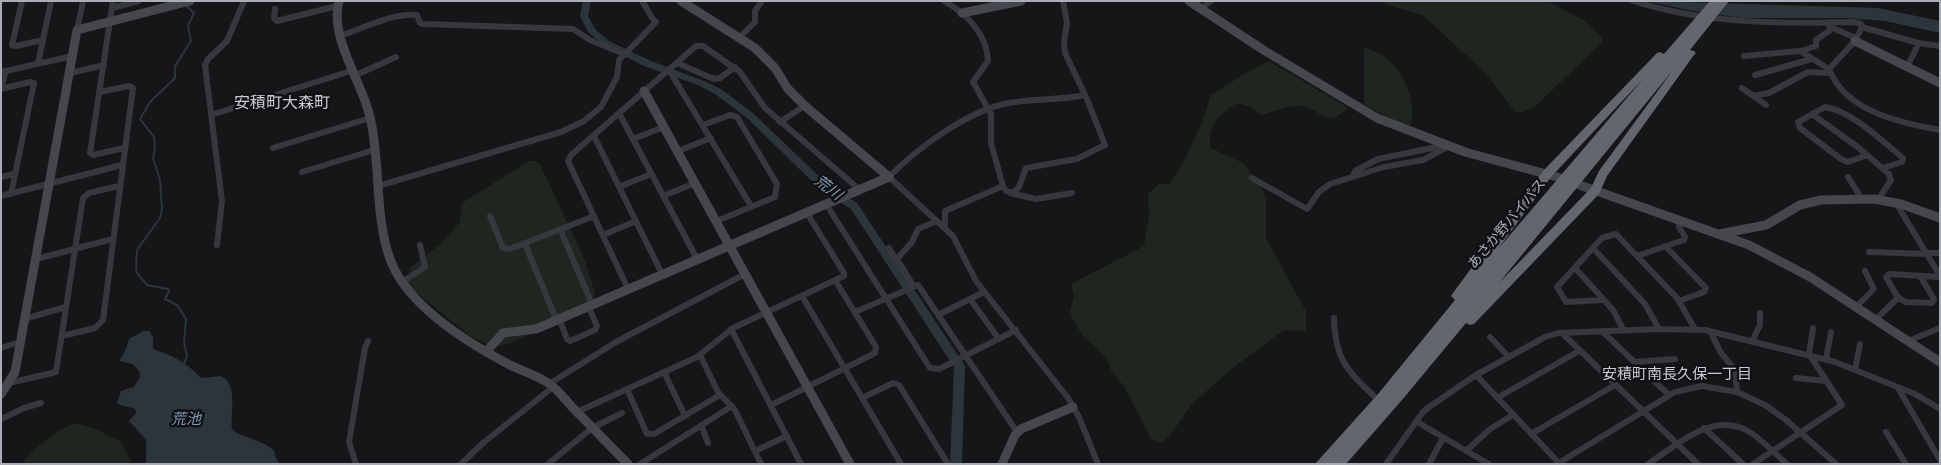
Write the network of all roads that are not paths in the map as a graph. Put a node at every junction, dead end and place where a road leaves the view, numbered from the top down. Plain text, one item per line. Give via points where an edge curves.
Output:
1 (22, 1) edge
2 (51, 1) edge
3 (83, 1) edge
4 (114, 1) edge
5 (139, 1) edge
6 (190, 1) edge
7 (244, 1) edge
8 (642, 1) edge
9 (681, 1) edge
10 (944, 1) edge
11 (1021, 1) edge
12 (1063, 1) edge
13 (1189, 1) edge
14 (1211, 1) edge
15 (1633, 1) edge
16 (1725, 1) edge
17 (761, 2) edge
18 (1713, 3) edge
19 (338, 4) edge
20 (112, 8) junction
21 (275, 8) dead end
22 (1200, 9) junction
23 (962, 13) junction
24 (1701, 19) junction
25 (110, 22) junction
26 (1830, 25) junction
27 (1862, 27) junction
28 (77, 30) junction
29 (340, 36) junction
30 (740, 37) junction
31 (43, 40) junction
32 (1855, 40) junction
33 (1919, 43) junction
34 (1940, 46) edge
35 (1802, 52) junction
36 (624, 54) junction
37 (72, 56) junction
38 (1744, 56) dead end
39 (396, 57) dead end
40 (1812, 59) junction
41 (676, 63) junction
42 (38, 64) junction
43 (104, 65) junction
44 (735, 67) junction
45 (1907, 67) junction
46 (669, 70) junction
47 (1829, 71) junction
48 (4, 72) edge
49 (70, 73) junction
50 (352, 74) junction
51 (1755, 74) dead end
52 (1940, 83) edge
53 (1, 88) edge
54 (1742, 88) dead end
55 (644, 91) junction
56 (100, 92) junction
57 (1084, 95) junction
58 (1753, 96) junction
59 (1766, 105) dead end
60 (804, 106) junction
61 (989, 108) junction
62 (619, 113) junction
63 (1812, 114) junction
64 (211, 115) junction
65 (370, 118) junction
66 (780, 122) junction
67 (703, 125) junction
68 (664, 127) junction
69 (1940, 130) edge
70 (594, 136) junction
71 (711, 138) junction
72 (633, 140) junction
73 (1445, 145) junction
74 (124, 148) junction
75 (273, 148) dead end
76 (374, 150) junction
77 (678, 151) junction
78 (1867, 155) junction
79 (122, 165) junction
80 (1882, 168) junction
81 (302, 172) dead end
82 (14, 174) junction
83 (651, 174) junction
84 (1552, 176) junction
85 (1, 177) edge
86 (889, 177) junction
87 (1353, 177) junction
88 (1848, 177) dead end
89 (1252, 178) dead end
90 (696, 183) junction
91 (50, 184) junction
92 (119, 186) junction
93 (378, 186) junction
94 (1003, 186) junction
95 (619, 187) junction
96 (860, 190) junction
97 (1595, 191) junction
98 (1010, 193) junction
99 (1072, 193) dead end
100 (11, 194) junction
101 (1, 196) edge
102 (663, 196) junction
103 (1862, 199) junction
104 (1878, 200) junction
105 (1896, 203) junction
106 (826, 204) junction
107 (751, 206) junction
108 (807, 213) junction
109 (490, 216) dead end
110 (594, 216) junction
111 (1940, 218) edge
112 (1679, 220) junction
113 (636, 221) junction
114 (717, 221) junction
115 (937, 221) junction
116 (945, 228) junction
117 (560, 229) junction
118 (1718, 234) junction
119 (603, 235) junction
120 (113, 239) junction
121 (525, 244) junction
122 (420, 245) dead end
123 (729, 245) junction
124 (218, 246) dead end
125 (1665, 246) junction
126 (889, 248) dead end
127 (1593, 248) junction
128 (75, 249) junction
129 (1869, 252) dead end
130 (1940, 253) edge
131 (1926, 254) junction
132 (1637, 256) junction
133 (36, 259) junction
134 (697, 259) junction
135 (896, 261) junction
136 (1575, 268) junction
137 (1864, 272) dead end
138 (662, 274) junction
139 (745, 274) junction
140 (1920, 276) junction
141 (1940, 276) edge
142 (835, 280) junction
143 (402, 282) junction
144 (913, 285) junction
145 (628, 289) junction
146 (984, 292) junction
147 (802, 296) junction
148 (1898, 297) junction
149 (886, 298) junction
150 (970, 298) junction
151 (1604, 300) junction
152 (1679, 301) junction
153 (590, 305) junction
154 (66, 307) junction
155 (1856, 307) junction
156 (766, 312) junction
157 (855, 312) junction
158 (1760, 313) dead end
159 (938, 315) junction
160 (1334, 318) dead end
161 (24, 319) junction
162 (557, 319) junction
163 (1875, 320) junction
164 (1813, 328) dead end
165 (1940, 328) edge
166 (731, 329) junction
167 (1659, 329) junction
168 (1695, 329) junction
169 (1016, 330) junction
170 (1624, 331) junction
171 (1710, 331) junction
172 (1603, 332) junction
173 (1831, 332) dead end
174 (1562, 333) junction
175 (62, 336) junction
176 (1490, 337) dead end
177 (999, 339) junction
178 (368, 341) dead end
179 (1752, 341) junction
180 (1908, 341) junction
181 (20, 342) junction
182 (1860, 344) dead end
183 (1, 348) edge
184 (1424, 348) junction
185 (1580, 351) junction
186 (486, 352) junction
187 (700, 355) junction
188 (1810, 355) junction
189 (966, 356) junction
190 (1509, 357) junction
191 (1675, 359) dead end
192 (1826, 359) junction
193 (1634, 362) junction
194 (1940, 362) edge
195 (844, 368) junction
196 (1855, 370) junction
197 (664, 372) junction
198 (1476, 375) junction
199 (1796, 378) dead end
200 (1827, 381) junction
201 (9, 383) junction
202 (551, 385) junction
203 (1615, 385) junction
204 (807, 386) junction
205 (1898, 387) junction
206 (627, 389) junction
207 (1737, 392) junction
208 (1, 394) edge
209 (720, 395) junction
210 (1669, 395) junction
211 (1398, 396) junction
212 (862, 398) junction
213 (1497, 398) junction
214 (1379, 401) junction
215 (41, 403) dead end
216 (771, 404) junction
217 (732, 406) junction
218 (1073, 407) junction
219 (1940, 410) edge
220 (1643, 411) junction
221 (577, 412) junction
222 (622, 413) dead end
223 (1513, 415) junction
224 (685, 416) junction
225 (1, 419) edge
226 (1417, 422) junction
227 (702, 427) junction
228 (592, 428) junction
229 (1704, 428) junction
230 (1017, 432) junction
231 (1886, 432) dead end
232 (1801, 433) junction
233 (1531, 434) junction
234 (786, 436) junction
235 (1443, 438) junction
236 (708, 443) dead end
237 (1678, 444) junction
238 (1773, 450) junction
239 (755, 451) junction
240 (1466, 451) junction
241 (1940, 460) edge
242 (1479, 461) edge
243 (1005, 463) edge
244 (1559, 463) edge
245 (1651, 463) edge
246 (356, 464) edge
247 (461, 464) edge
248 (548, 464) edge
249 (628, 464) edge
250 (640, 464) edge
251 (761, 464) edge
252 (801, 464) edge
253 (850, 464) edge
254 (901, 464) edge
255 (948, 464) edge
256 (1098, 464) edge
257 (1321, 464) edge
258 (1337, 464) edge
259 (1386, 464) edge
260 (1429, 464) edge
261 (1489, 464) edge
262 (1698, 464) edge
263 (1743, 464) edge
264 (1753, 464) edge
265 (1787, 464) edge
266 (1836, 464) edge
267 (1906, 464) edge

1 - 31 street via 12,45
2 - 31 street
3 - 28 street
4 - 20 street
5 - 20 street
6 - 25 street
7 - 64 street via 227,41 205,65
8 - 36 street via 649,16 656,21
9 - 30 street
10 - 23 street
11 - 23 street
12 - 57 street via 1067,22 1064,51
13 - 22 street
14 - 22 street
15 - 26 street via 1721,21
16 - 24 highway, あさか野バイパス
17 - 30 street via 755,11 756,20
18 - 24 highway, あさか野バイパス
19 - 21 street via 277,21 274,18
19 - 29 street
20 - 25 street
22 - 73 street via 1377,118
23 - 61 street via 980,34 986,48 988,61 973,82
24 - 84 highway
24 - 97 highway via 1701,39 1603,174
24 - 184 highway, あさか野バイパス
24 - 211 highway, あさか野バイパス
25 - 28 street
25 - 43 street
26 - 27 street via 1854,22
26 - 32 street
26 - 35 street via 1828,32 1816,40 1816,46
27 - 32 street
27 - 33 street
28 - 37 street
29 - 36 street via 414,14 424,24 573,29
29 - 50 street
30 - 60 street via 775,68
31 - 42 street
32 - 45 street
32 - 47 street
33 - 34 street
33 - 45 street
35 - 38 street
35 - 40 street
36 - 93 street via 603,103 592,116 575,127
37 - 42 street
37 - 49 street
39 - 50 street
40 - 47 street
40 - 51 street
41 - 44 street via 714,79
41 - 44 street via 696,46 702,45
41 - 46 street
42 - 48 street
43 - 49 street
43 - 56 street
44 - 66 street via 760,103
45 - 52 street
46 - 55 street
46 - 67 street
47 - 58 street via 1808,72 1769,92
47 - 69 street via 1835,86 1844,96 1897,122
48 - 53 street
49 - 91 street
50 - 64 street
50 - 65 street
53 - 82 street via 34,83
54 - 58 street
55 - 62 street
55 - 68 street
56 - 74 street via 133,88
56 - 74 street via 90,153 94,155
57 - 61 street
57 - 98 street via 1104,146 1074,160 1027,168 1017,189
58 - 59 street
60 - 66 street
60 - 86 street
61 - 86 street via 914,153
61 - 94 street via 991,143
62 - 70 street
62 - 72 street
63 - 78 street
63 - 78 street via 1798,122 1798,126 1840,159 1848,162
63 - 80 street via 1824,107 1830,108 1862,126 1903,158 1902,162
64 - 124 street via 222,201
65 - 75 street
65 - 76 street
66 - 96 street
67 - 71 street
67 - 107 street via 729,115 737,117 777,183 775,197
68 - 72 street
68 - 77 street
70 - 95 street
70 - 110 street via 568,162
71 - 77 street
71 - 107 street
72 - 83 street
73 - 84 street
73 - 87 street via 1424,160 1384,167
73 - 87 street via 1368,163 1355,171
74 - 79 street
76 - 81 street
76 - 93 street
77 - 90 street
78 - 80 street
79 - 91 street
79 - 92 street
80 - 104 street via 1891,180
82 - 85 street
82 - 100 street
83 - 95 street
83 - 102 street
84 - 97 street
84 - 184 highway via 1457,296
86 - 96 street
86 - 115 street
87 - 89 street via 1327,185 1305,209
88 - 103 street
90 - 102 street
90 - 114 street
91 - 100 street
91 - 133 street
92 - 120 street
92 - 128 street via 89,193 83,198
93 - 143 street via 386,246
94 - 98 street
94 - 116 street via 945,212
95 - 113 street
96 - 106 street
97 - 112 street
97 - 211 highway
98 - 99 street via 1036,199
100 - 101 street
102 - 134 street
103 - 104 street
103 - 118 street via 1810,202 1766,225
104 - 105 street
105 - 111 street
105 - 131 street
106 - 108 street
106 - 149 street
107 - 114 street
108 - 123 street
108 - 142 street via 844,273
109 - 121 street via 503,248
110 - 117 street
110 - 119 street
112 - 118 street
112 - 125 street via 1685,238
113 - 119 street
113 - 138 street
114 - 123 street
115 - 116 street
115 - 135 street via 918,229
116 - 146 street
117 - 121 street
117 - 153 street
118 - 155 street via 1779,260
119 - 145 street
120 - 128 street
120 - 175 street via 103,320 94,328
121 - 162 street
122 - 143 street via 425,267
123 - 134 street
123 - 139 street
125 - 132 street
125 - 152 street via 1706,288 1704,292
126 - 135 street
127 - 132 street via 1602,238 1616,234
127 - 136 street
127 - 167 street via 1645,304
128 - 133 street
128 - 154 street
129 - 131 street
130 - 131 street
131 - 141 street
132 - 152 street
133 - 161 street
134 - 138 street
135 - 144 street
136 - 151 street
136 - 151 street via 1557,287 1566,302
137 - 155 street via 1874,289
138 - 145 street
139 - 156 street
139 - 202 street via 616,342
140 - 141 street
140 - 148 street via 1886,276
140 - 148 street via 1934,299 1932,303 1905,302
142 - 147 street
142 - 157 street
143 - 186 street via 426,310
144 - 149 street
144 - 159 street via 918,285
145 - 153 street
146 - 150 street
146 - 169 street
147 - 156 street
147 - 195 street
148 - 163 street
149 - 157 street
149 - 189 street via 930,367 939,369
150 - 159 street
150 - 177 street
151 - 170 street
152 - 168 street
153 - 162 street
153 - 162 street via 598,326 570,341
154 - 161 street
154 - 175 street
155 - 163 street
156 - 166 street
156 - 204 street
157 - 195 street via 877,348 874,354
158 - 179 street via 1760,325
159 - 189 street
160 - 214 street via 1338,355
161 - 181 street
162 - 186 street via 528,331 503,333
163 - 180 street
164 - 188 street
165 - 180 street
166 - 187 street
166 - 216 street
167 - 168 street
167 - 170 street
168 - 171 street
169 - 177 street
169 - 218 street
170 - 172 street
171 - 179 street
171 - 207 street via 1720,353 1735,370
172 - 174 street
172 - 193 street
173 - 192 street
174 - 185 street
174 - 190 street via 1545,337
175 - 201 street via 56,372
176 - 190 street
177 - 189 street
178 - 246 street via 349,442
179 - 188 street
180 - 194 street
181 - 183 street
181 - 201 street via 15,372
182 - 196 street
184 - 214 highway, あさか野バイパス
185 - 203 street
185 - 213 street
186 - 202 street
187 - 197 street
187 - 209 street
188 - 192 street
188 - 200 street
189 - 230 street
190 - 198 street
191 - 193 street
192 - 196 street
193 - 210 street
195 - 204 street
195 - 212 street
196 - 205 street
197 - 206 street
197 - 224 street
198 - 213 street
198 - 226 street via 1426,410
199 - 200 street
200 - 232 street via 1842,405
201 - 208 street
202 - 221 street
202 - 247 street
203 - 220 street
203 - 233 street
204 - 216 street
204 - 253 street
205 - 219 street
205 - 241 street
206 - 221 street
206 - 224 street via 646,434 654,434
207 - 210 street via 1702,386
207 - 232 street via 1770,408
209 - 217 street
209 - 224 street
210 - 220 street
211 - 258 highway, あさか野バイパス
212 - 254 street
212 - 255 street via 893,383 899,385
213 - 223 street
214 - 257 highway, あさか野バイパス
215 - 225 street
216 - 234 street
217 - 227 street
217 - 239 street
218 - 230 street
218 - 256 street
220 - 237 street
220 - 244 street
221 - 228 street
222 - 228 street
223 - 233 street
223 - 240 street via 1490,429
226 - 235 street
226 - 259 street
227 - 236 street
227 - 250 street
228 - 248 street
228 - 249 street
229 - 237 street
229 - 238 street via 1715,424 1734,425 1750,432
229 - 263 street
230 - 243 street
231 - 267 street
232 - 238 street
232 - 266 street
233 - 244 street
234 - 239 street
234 - 252 street
235 - 240 street
235 - 260 street
237 - 245 street
237 - 262 street
238 - 264 street
238 - 265 street
239 - 251 street
240 - 242 street
242 - 261 street

